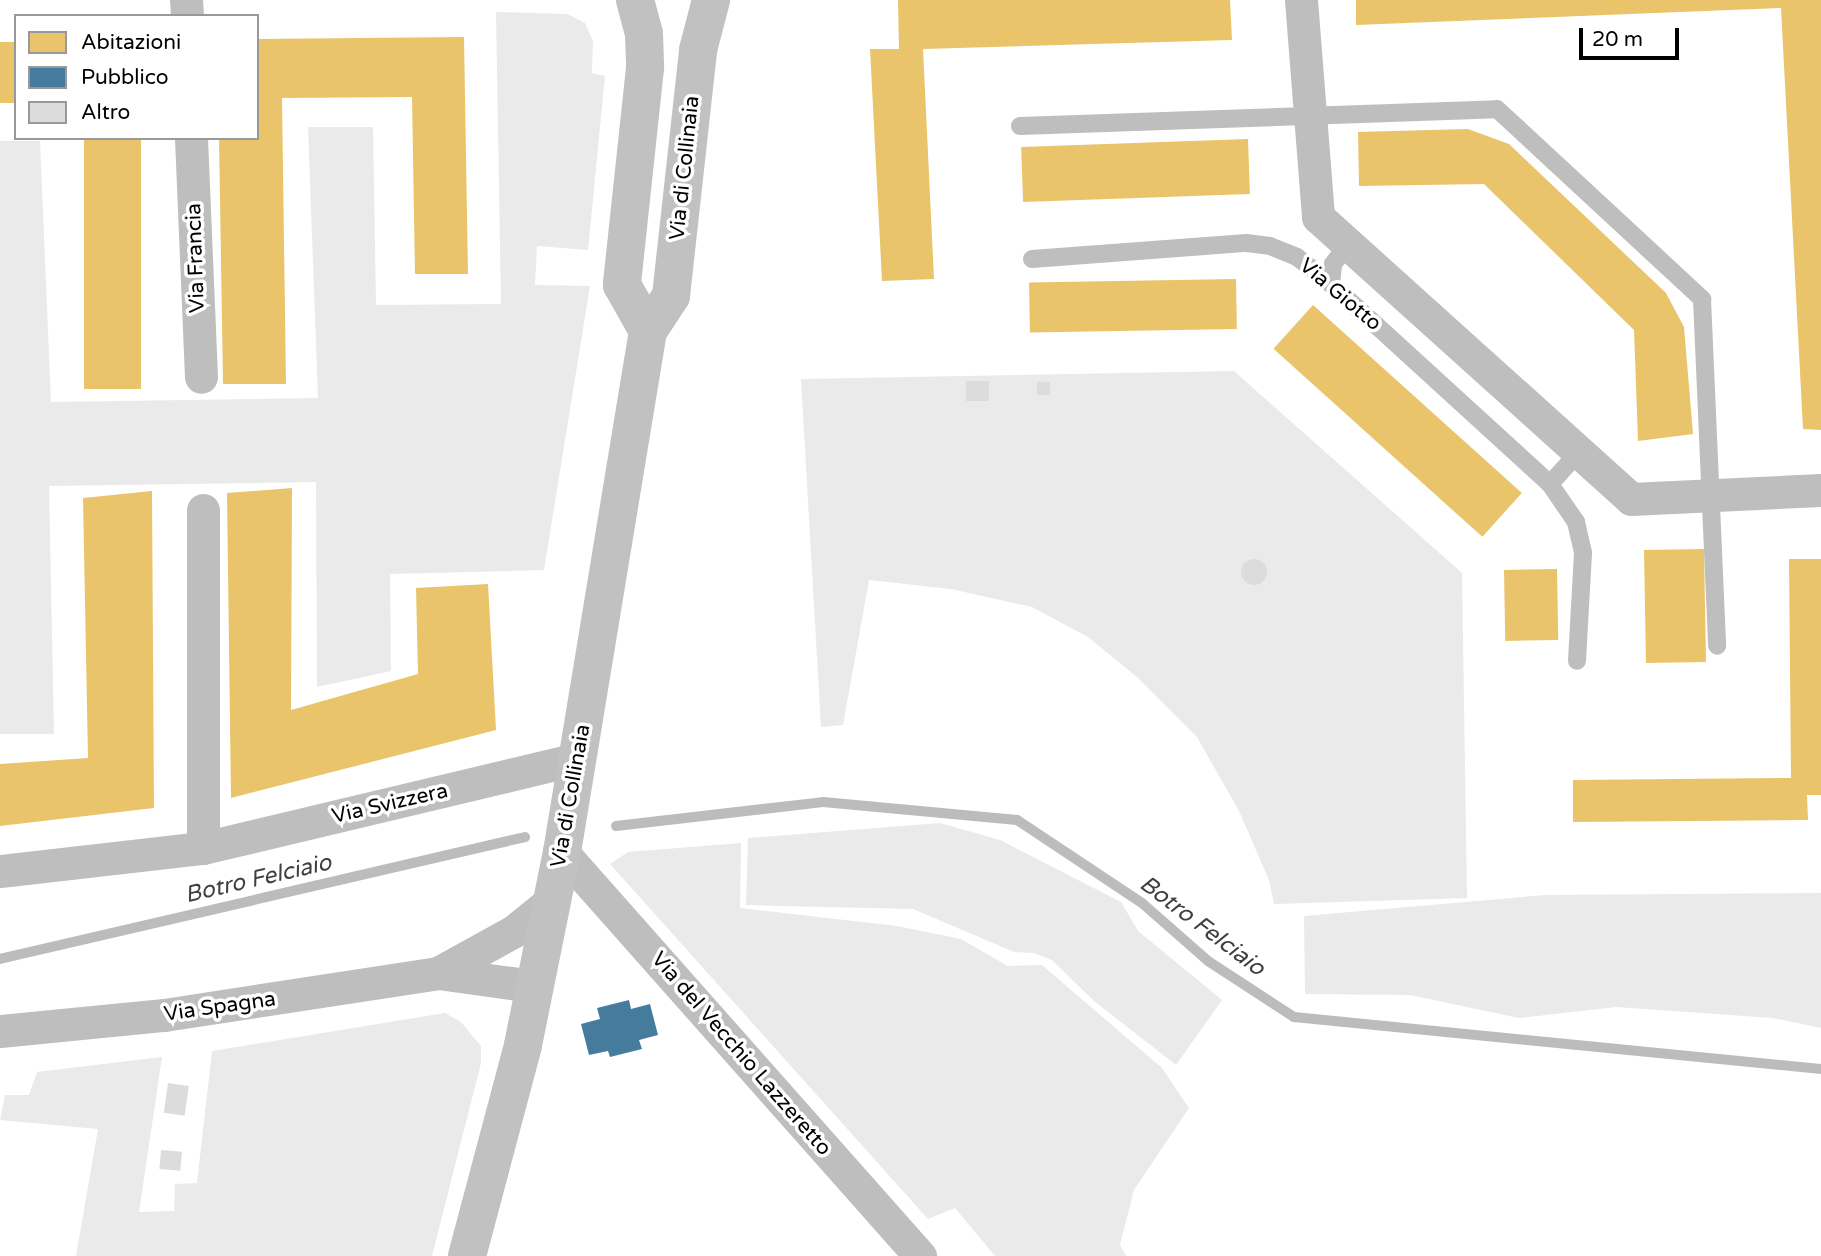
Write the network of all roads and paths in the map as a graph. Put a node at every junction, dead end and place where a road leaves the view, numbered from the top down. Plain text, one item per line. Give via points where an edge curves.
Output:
1 (635, 0) edge
2 (711, 0) edge
3 (1301, 0) edge
4 (1312, 116) junction
5 (1020, 126) dead end
6 (191, 140) edge
7 (1348, 244) junction
8 (1032, 258) dead end
9 (1332, 285) junction
10 (648, 331) junction
11 (201, 377) dead end
12 (1578, 453) junction
13 (1550, 484) junction
14 (1821, 491) edge
15 (1714, 495) junction
16 (203, 510) dead end
17 (1717, 646) dead end
18 (1577, 661) dead end
19 (578, 759) junction
20 (203, 848) junction
21 (562, 852) junction
22 (0, 871) edge
23 (551, 901) junction
24 (438, 973) junction
25 (533, 986) junction
26 (0, 1031) edge
27 (467, 1256) edge
28 (920, 1256) edge

1 - 10 street via 644,34 645,68 622,285
2 - 10 street, Via di Collinaia via 698,50 671,296
3 - 4 street, Via Giotto
4 - 5 lane
4 - 7 street, Via Giotto via 1318,217
4 - 15 lane via 1497,109 1702,299
6 - 11 street, Via Francia
7 - 9 lane via 1332,264
7 - 12 street, Via Giotto
8 - 9 lane, Via Giotto via 1246,243 1297,257
9 - 13 lane, Via Giotto
10 - 19 street, Via di Collinaia
12 - 13 lane
12 - 15 street, Via Giotto via 1631,499
13 - 18 lane, Via Giotto via 1576,522 1583,553
14 - 15 street, Via Giotto
15 - 17 lane
16 - 20 street
19 - 20 street, Via Svizzera
19 - 21 street, Via di Collinaia
20 - 22 street, Via Svizzera
21 - 23 street, Via di Collinaia
21 - 28 street, Via del Vecchio Lazzeretto
23 - 24 street, Via Spagna via 514,931
23 - 25 street, Via di Collinaia
24 - 25 street, Via Spagna
24 - 26 street, Via Spagna via 164,1015
25 - 27 street, Via di Collinaia via 523,1045

